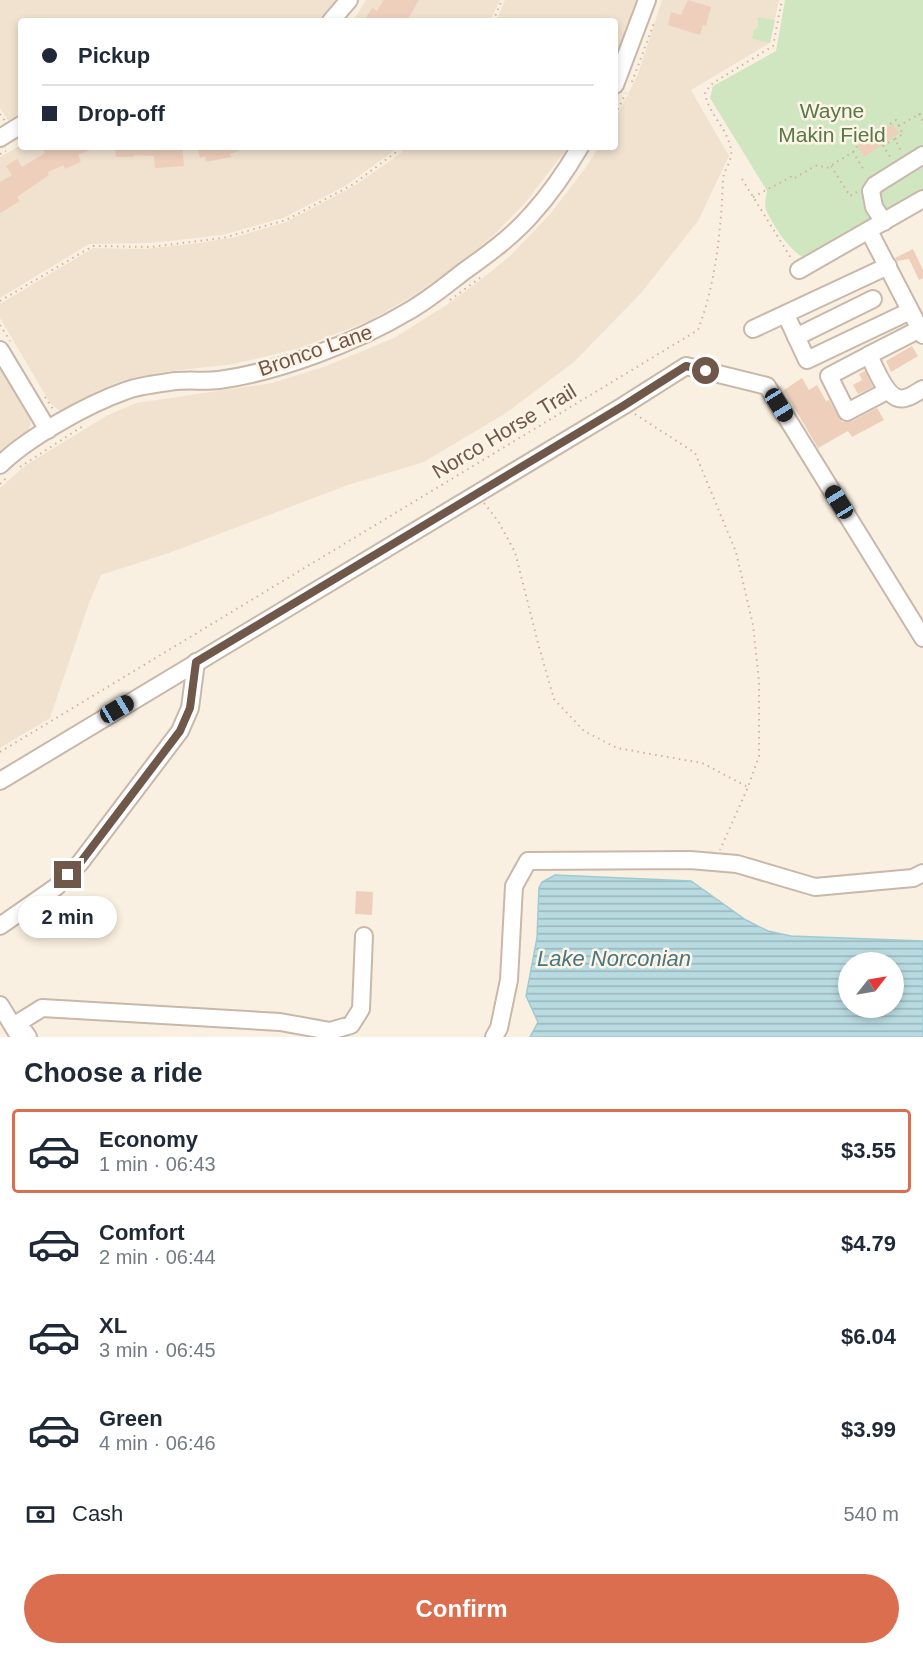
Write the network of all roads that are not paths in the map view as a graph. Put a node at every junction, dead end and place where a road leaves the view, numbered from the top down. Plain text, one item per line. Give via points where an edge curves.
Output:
1 (349, 0) edge
2 (647, 0) edge
3 (334, 18) edge
4 (618, 77) edge
5 (18, 127) edge
6 (0, 138) edge
7 (578, 150) edge
8 (923, 155) edge
9 (923, 199) edge
10 (884, 222) junction
11 (869, 231) junction
12 (888, 266) junction
13 (799, 270) road end
14 (873, 299) dead end
15 (910, 311) junction
16 (786, 315) junction
17 (753, 329) dead end
18 (921, 332) edge
19 (796, 337) junction
20 (0, 350) edge
21 (869, 355) junction
22 (923, 389) edge
23 (887, 391) junction
24 (48, 430) junction
25 (0, 465) edge
26 (923, 638) edge
27 (196, 662) junction
28 (0, 780) edge
29 (923, 873) edge
30 (0, 926) edge
31 (364, 936) dead end
32 (0, 1005) edge
33 (19, 1037) edge
34 (28, 1037) edge
35 (494, 1037) edge

1 - 3 street
2 - 4 street
5 - 6 street
7 - 24 street, Bronco Lane via 531,215 492,251 409,312 364,336 268,369 219,380 172,381 126,390
8 - 10 street via 871,191 874,207
9 - 10 street
10 - 11 street
11 - 12 street
11 - 13 street
12 - 15 street
12 - 16 street
14 - 19 street
15 - 18 street
15 - 19 street via 807,360
16 - 17 street
16 - 19 street
18 - 21 street
20 - 24 street
21 - 23 street
21 - 23 street via 829,376 848,412
22 - 23 street via 903,399
24 - 25 street, Bronco Lane via 14,451
26 - 27 street via 766,386 686,366
27 - 28 street
27 - 30 street via 190,708 180,731 80,863 56,887
29 - 35 street via 913,878 815,887 737,864 690,860 528,861 514,886 508,980
31 - 34 street via 361,1009 351,1025 330,1031 280,1022 42,1008 18,1023
32 - 33 street

